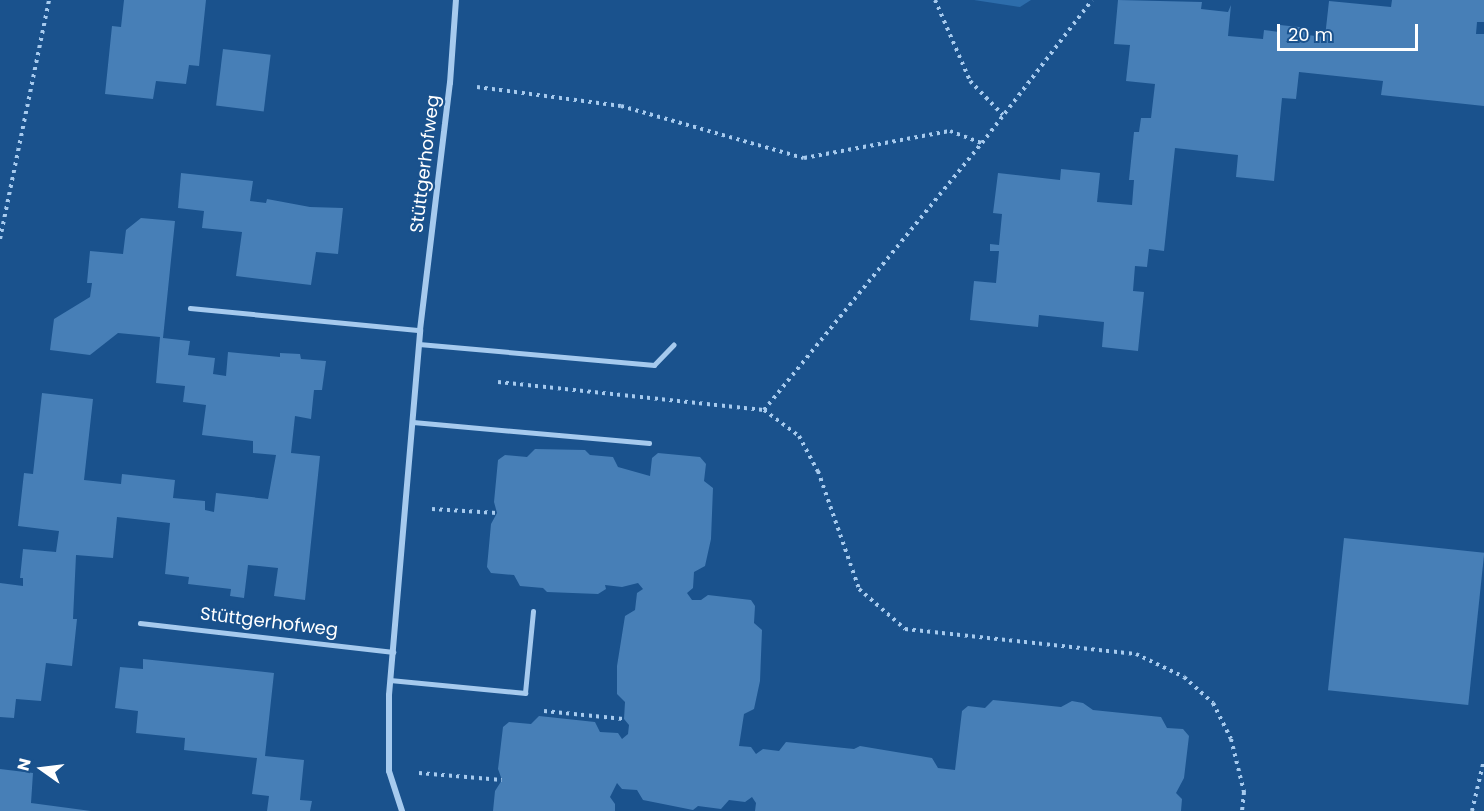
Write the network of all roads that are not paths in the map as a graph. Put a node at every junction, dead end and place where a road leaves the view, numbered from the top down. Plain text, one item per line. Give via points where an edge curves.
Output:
1 (456, 0) edge
2 (190, 308) dead end
3 (420, 330) junction
4 (419, 344) junction
5 (673, 345) dead end
6 (413, 422) junction
7 (650, 443) dead end
8 (533, 611) dead end
9 (140, 623) dead end
10 (393, 652) junction
11 (390, 680) junction
12 (402, 811) edge

1 - 3 street, Stüttgerhofweg via 450,83
2 - 3 lane
3 - 4 street, Stüttgerhofweg
4 - 5 lane via 654,365
4 - 6 street, Stüttgerhofweg
6 - 7 lane
6 - 10 street, Stüttgerhofweg
8 - 11 lane via 525,693
9 - 10 lane, Stüttgerhofweg
10 - 11 street, Stüttgerhofweg
11 - 12 street, Stüttgerhofweg via 389,771

